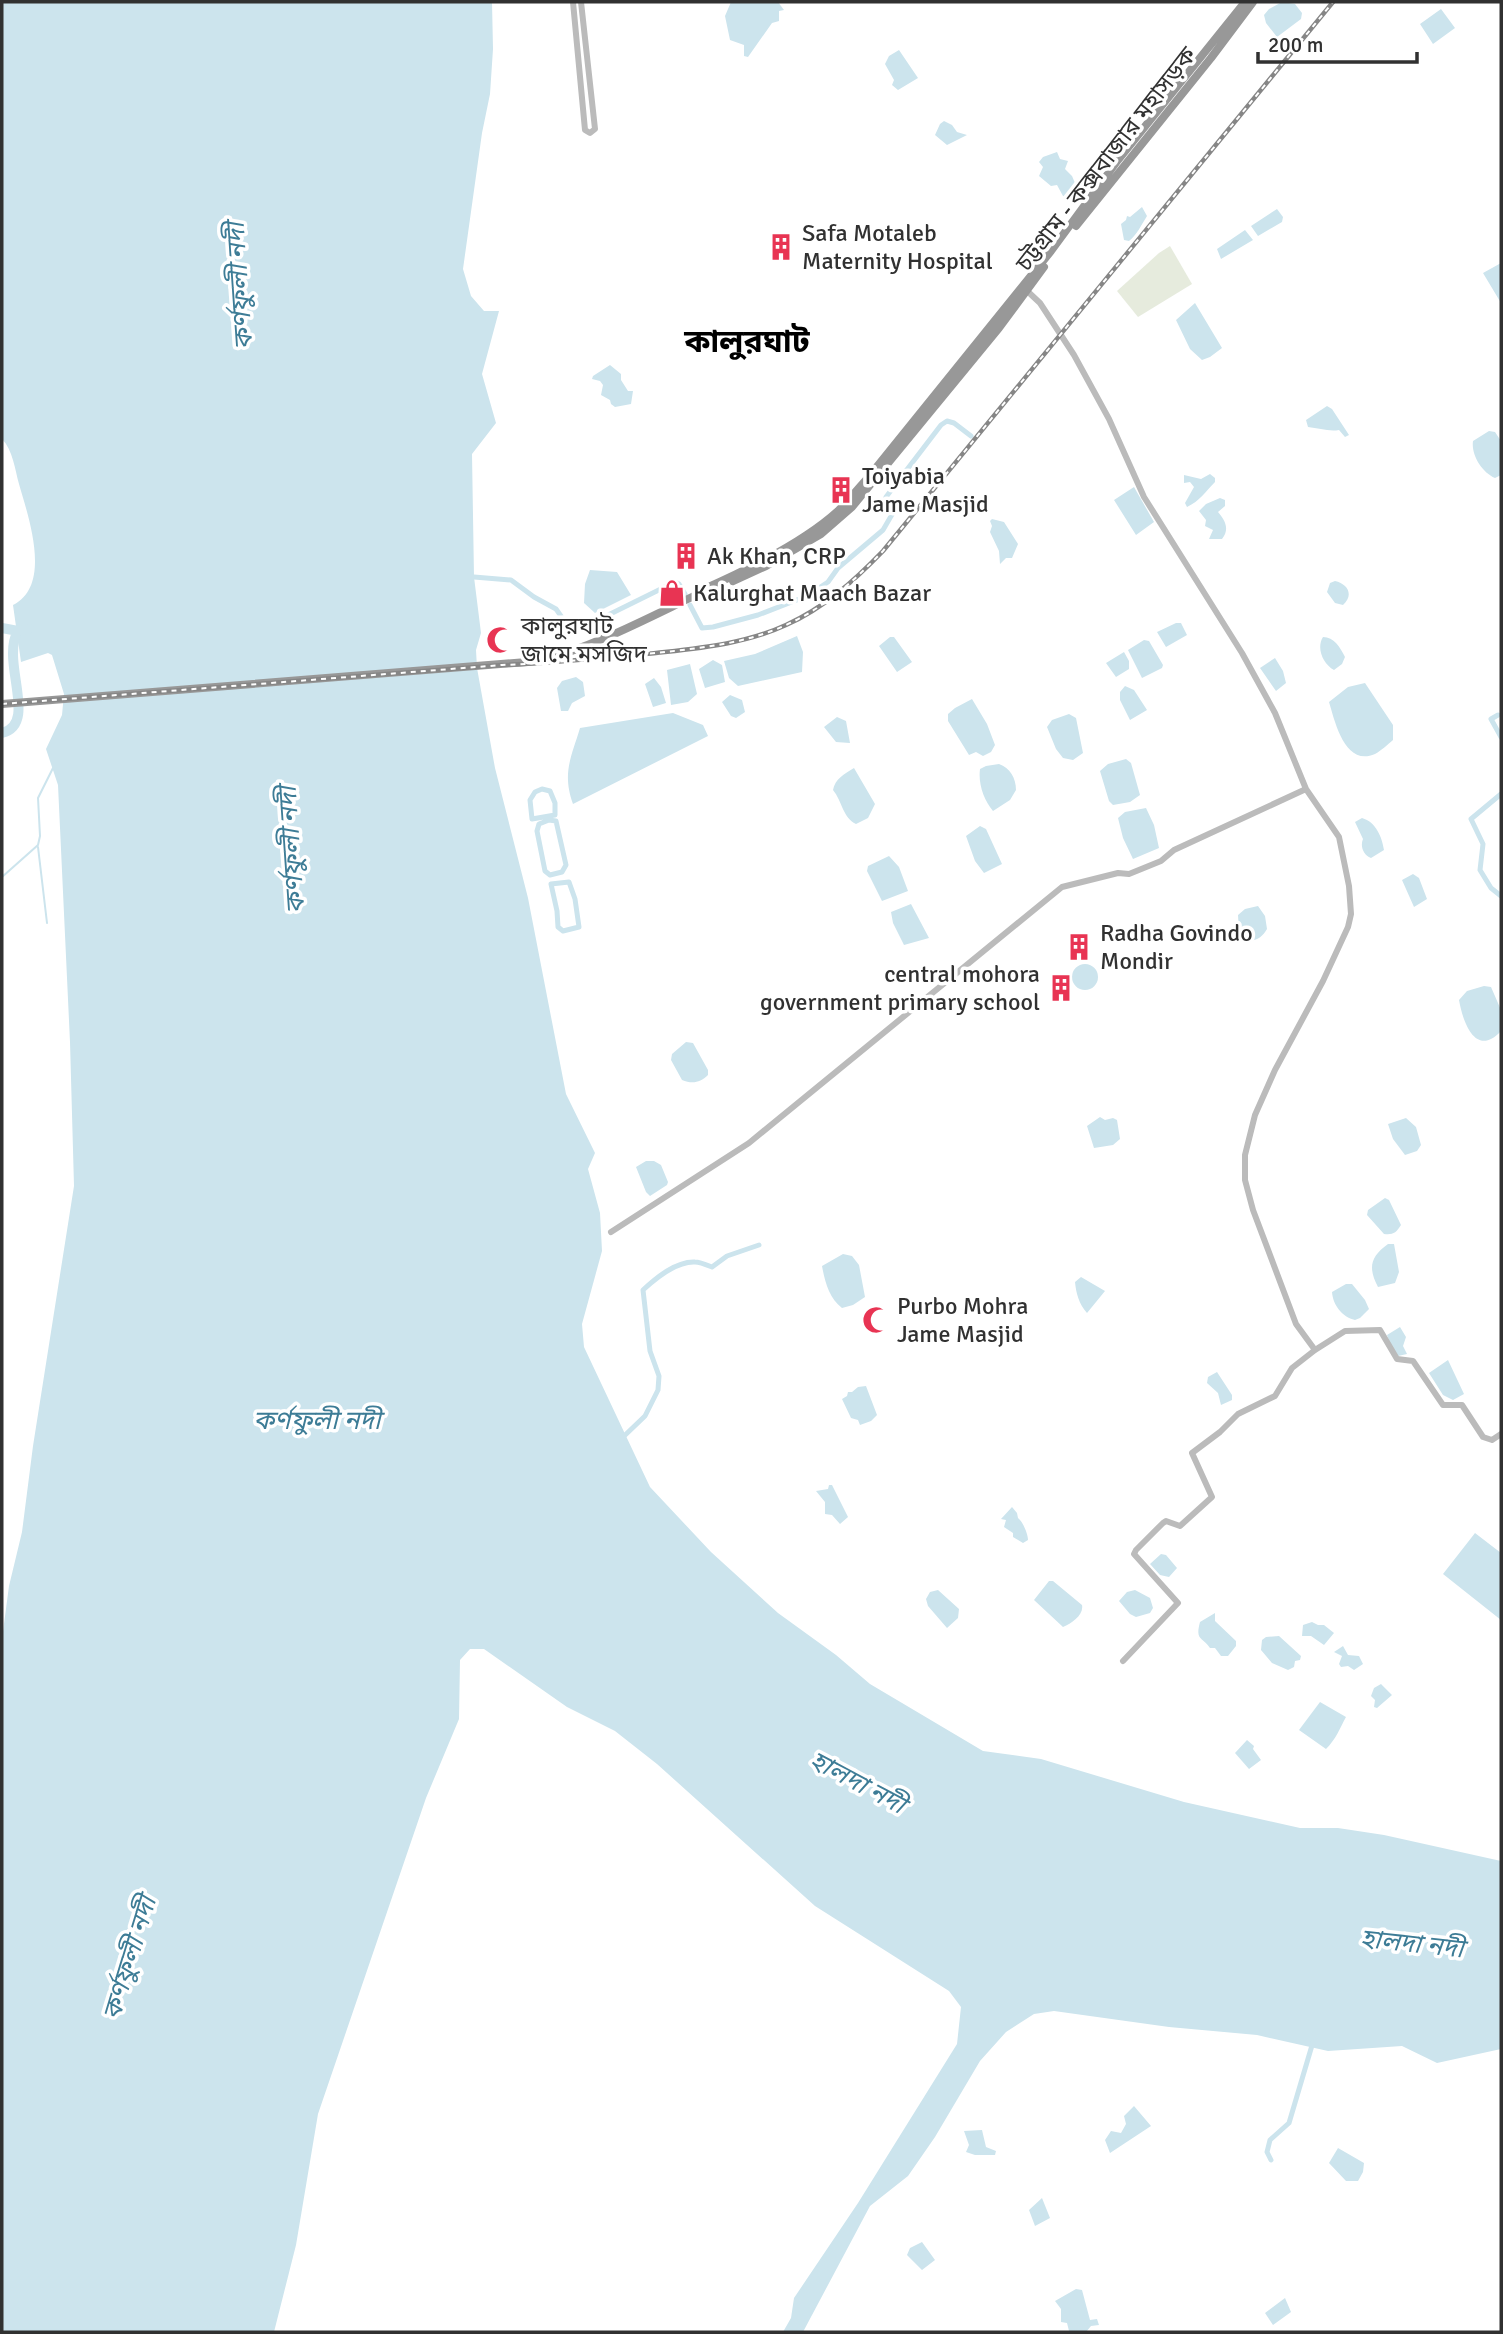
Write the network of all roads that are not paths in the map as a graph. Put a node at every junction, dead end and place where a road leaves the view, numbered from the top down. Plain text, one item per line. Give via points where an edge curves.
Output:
1 (573, 2) edge
2 (581, 2) edge
3 (1245, 2) edge
4 (1253, 2) edge
5 (1025, 289) junction
6 (2, 704) edge
7 (1306, 789) junction
8 (611, 1232) dead end
9 (1315, 1350) junction
10 (1501, 1434) edge
11 (1123, 1661) dead end

1 - 2 street via 584,130 590,133 594,129
3 - 5 highway, চট্টগ্রাম - কক্সবাজার মহাসড়ক via 1118,160
4 - 5 highway, চট্টগ্রাম - কক্সবাজার মহাসড়ক
5 - 6 highway, চট্টগ্রাম - কক্সবাজার মহাসড়ক via 837,512 773,555 566,654 492,666
5 - 7 street via 1040,303 1074,355 1144,496 1242,653 1275,713
7 - 8 street via 1174,850 1156,864 1062,887 749,1143
7 - 9 street via 1339,837 1351,914 1255,1115 1245,1155 1245,1181 1296,1324
9 - 10 street via 1345,1331 1380,1330 1397,1359 1413,1361 1443,1405 1462,1405 1487,1439
9 - 11 street via 1292,1368 1275,1396 1238,1414 1192,1453 1212,1497 1180,1526 1163,1523 1135,1552 1178,1602

